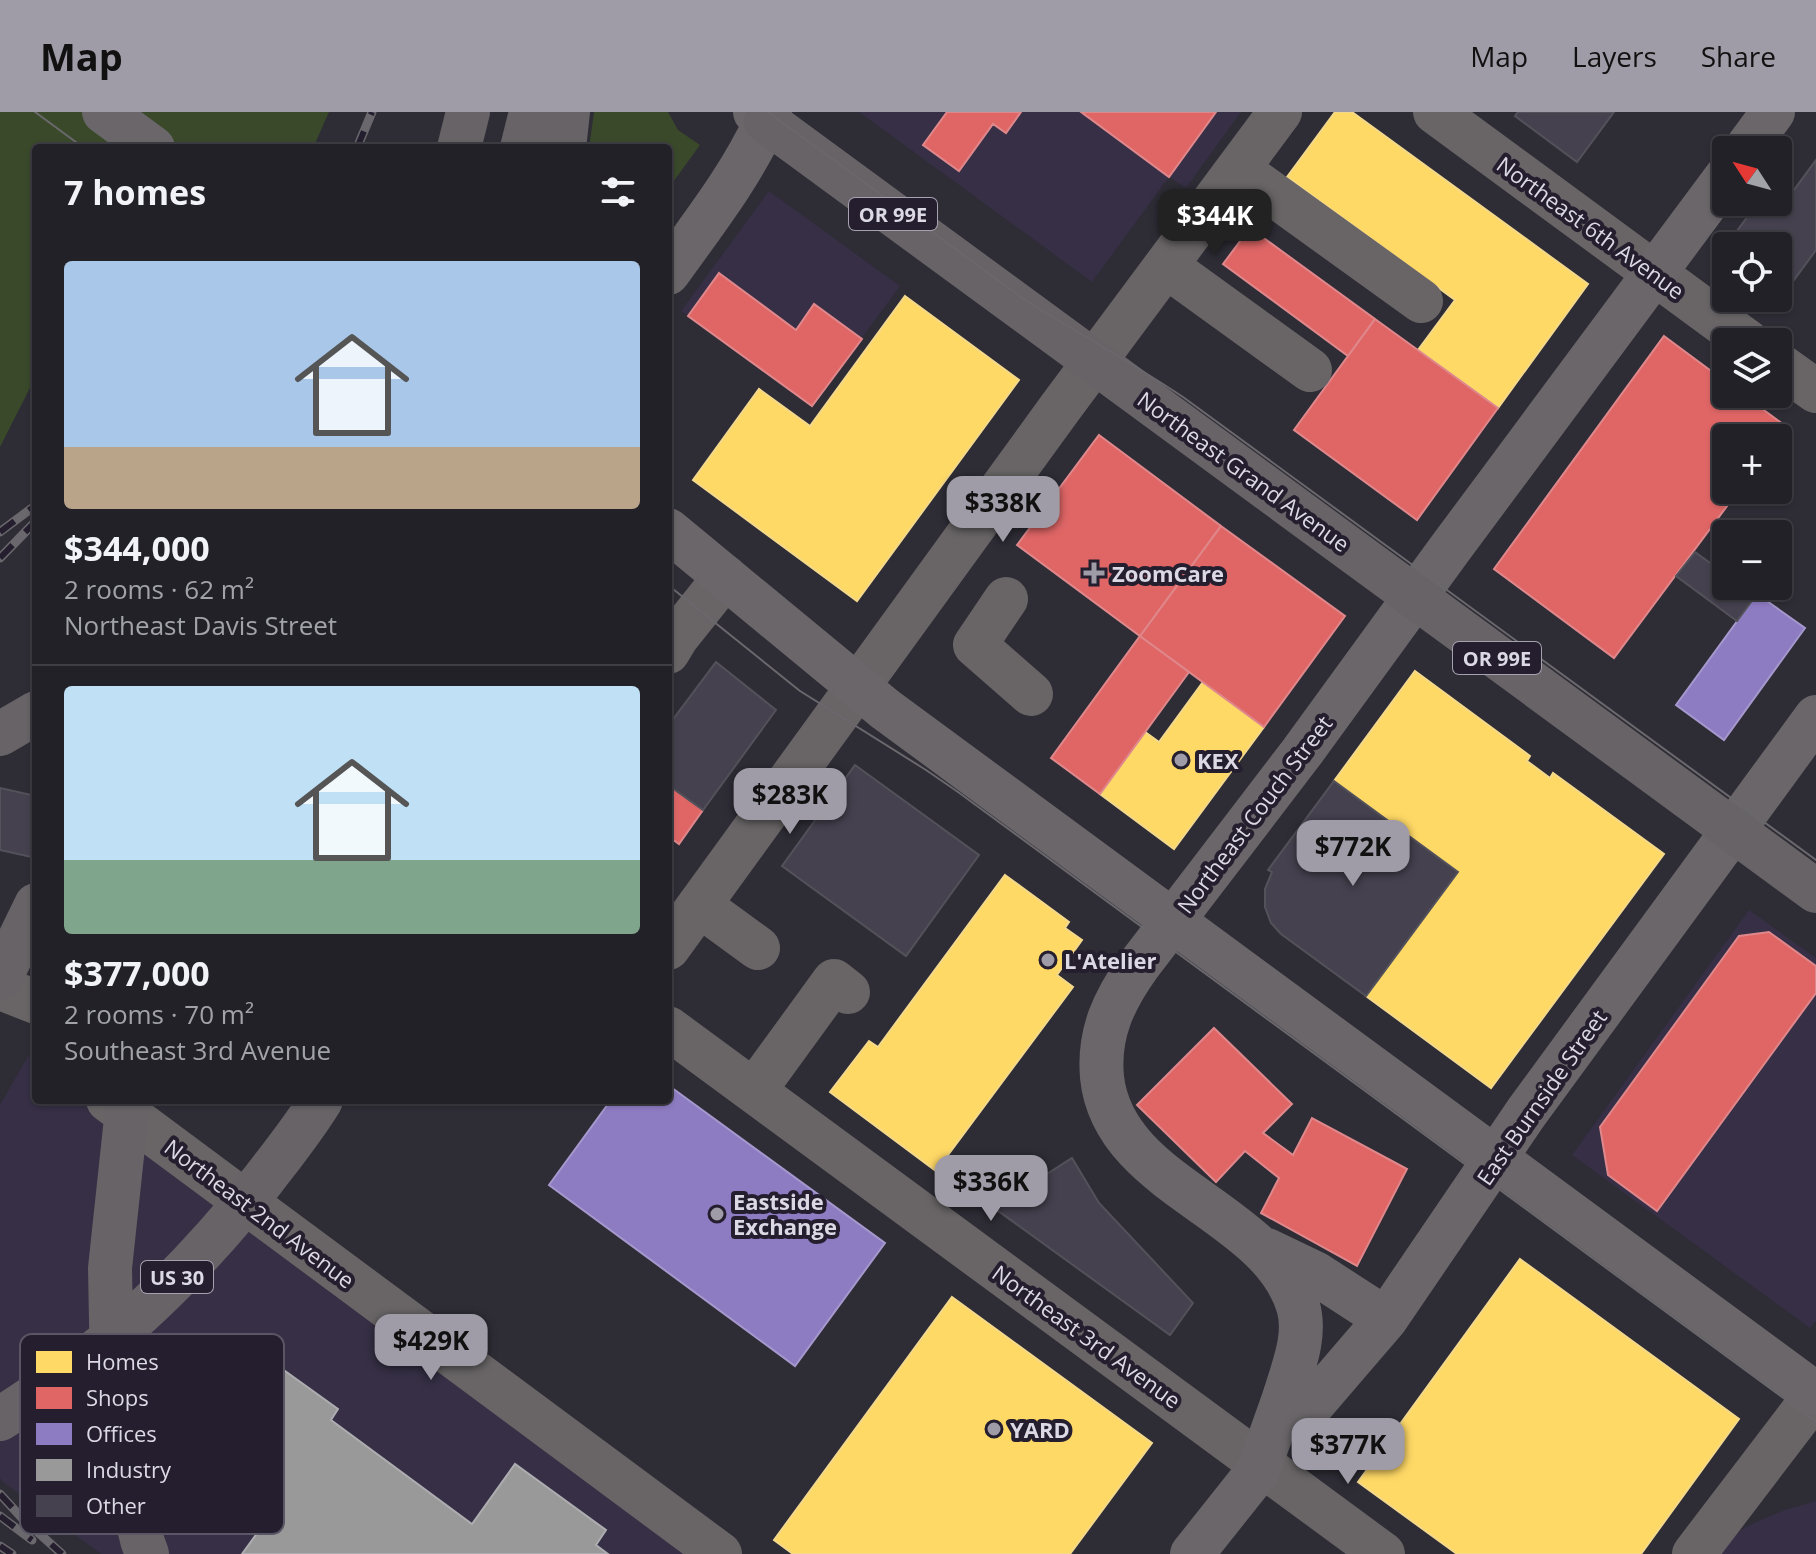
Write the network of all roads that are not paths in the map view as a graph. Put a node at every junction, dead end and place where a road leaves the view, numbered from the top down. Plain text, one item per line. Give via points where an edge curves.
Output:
1 (104, 112) edge
2 (468, 112) edge
3 (531, 112) edge
4 (568, 112) edge
5 (1280, 112) edge
6 (1435, 112) edge
7 (1773, 112) edge
8 (764, 115) edge
9 (1755, 136) edge
10 (148, 144) edge
11 (460, 144) edge
12 (523, 144) edge
13 (564, 144) edge
14 (1238, 169) junction
15 (1712, 196) edge
16 (1166, 266) junction
17 (672, 267) edge
18 (1654, 274) junction
19 (1421, 301) dead end
20 (1729, 328) edge
21 (1095, 362) junction
22 (1310, 370) dead end
23 (1792, 374) edge
24 (1816, 391) edge
25 (672, 533) edge
26 (725, 577) junction
27 (1415, 597) junction
28 (1006, 599) dead end
29 (672, 645) edge
30 (858, 685) junction
31 (1031, 694) dead end
32 (32, 715) edge
33 (1816, 717) edge
34 (0, 734) edge
35 (1733, 831) junction
36 (1816, 891) edge
37 (699, 905) junction
38 (32, 913) edge
39 (1174, 921) junction
40 (672, 942) edge
41 (758, 948) dead end
42 (0, 979) edge
43 (0, 988) edge
44 (848, 992) dead end
45 (32, 1000) edge
46 (672, 1031) edge
47 (754, 1091) junction
48 (119, 1104) edge
49 (128, 1104) edge
50 (318, 1104) edge
51 (159, 1118) edge
52 (1495, 1159) junction
53 (1257, 1245) junction
54 (1386, 1319) junction
55 (111, 1334) edge
56 (116, 1334) edge
57 (1816, 1394) edge
58 (1296, 1403) junction
59 (20, 1405) edge
60 (0, 1419) edge
61 (1266, 1472) junction
62 (141, 1534) edge
63 (147, 1554) edge
64 (720, 1554) edge
65 (1192, 1554) edge
66 (1383, 1554) edge
67 (1694, 1554) edge

1 - 10 main road
2 - 11 highway
3 - 12 highway
4 - 13 highway
5 - 14 street
6 - 18 street, Northeast 6th Avenue
7 - 9 main road
8 - 17 main road via 743,167
8 - 21 highway, Northeast Grand Avenue / OR 99E
14 - 16 street
14 - 19 street
15 - 18 main road, Northeast Couch Street
16 - 21 street
16 - 22 street
18 - 20 street, Northeast 6th Avenue
18 - 27 main road, Northeast Couch Street
21 - 27 highway, Northeast Grand Avenue / OR 99E
21 - 30 street
23 - 24 street
25 - 26 main road
26 - 29 street
26 - 30 main road
27 - 35 highway, Northeast Grand Avenue / OR 99E
27 - 39 main road, Northeast Couch Street
28 - 31 street via 975,645
30 - 37 street
30 - 39 main road
32 - 34 highway
33 - 35 main road, East Burnside Street
35 - 36 highway, OR 99E
35 - 52 main road, East Burnside Street
37 - 40 street
37 - 41 street
38 - 42 highway
39 - 52 main road
39 - 53 main road, Northeast Couch Street via 1130,979 1105,1027 1104,1088 1113,1117 1131,1144
43 - 45 street
44 - 47 street via 834,981
46 - 47 street, Northeast 3rd Avenue
47 - 61 street, Northeast 3rd Avenue
48 - 51 street, Northeast 2nd Avenue
49 - 55 highway, bridge via 110,1268
50 - 56 highway, US 30, bridge via 205,1248
51 - 64 street, Northeast 2nd Avenue
52 - 54 main road, East Burnside Street
52 - 57 main road
53 - 54 main road via 1315,1273
53 - 58 main road, Northeast Couch Street via 1289,1284 1300,1315
54 - 58 main road, East Burnside Street
57 - 67 street
58 - 61 main road, Northeast Couch Street, bridge
59 - 60 highway, US 30, bridge
61 - 65 main road, Northeast Couch Street
61 - 66 street, Northeast 3rd Avenue
62 - 63 highway, bridge

